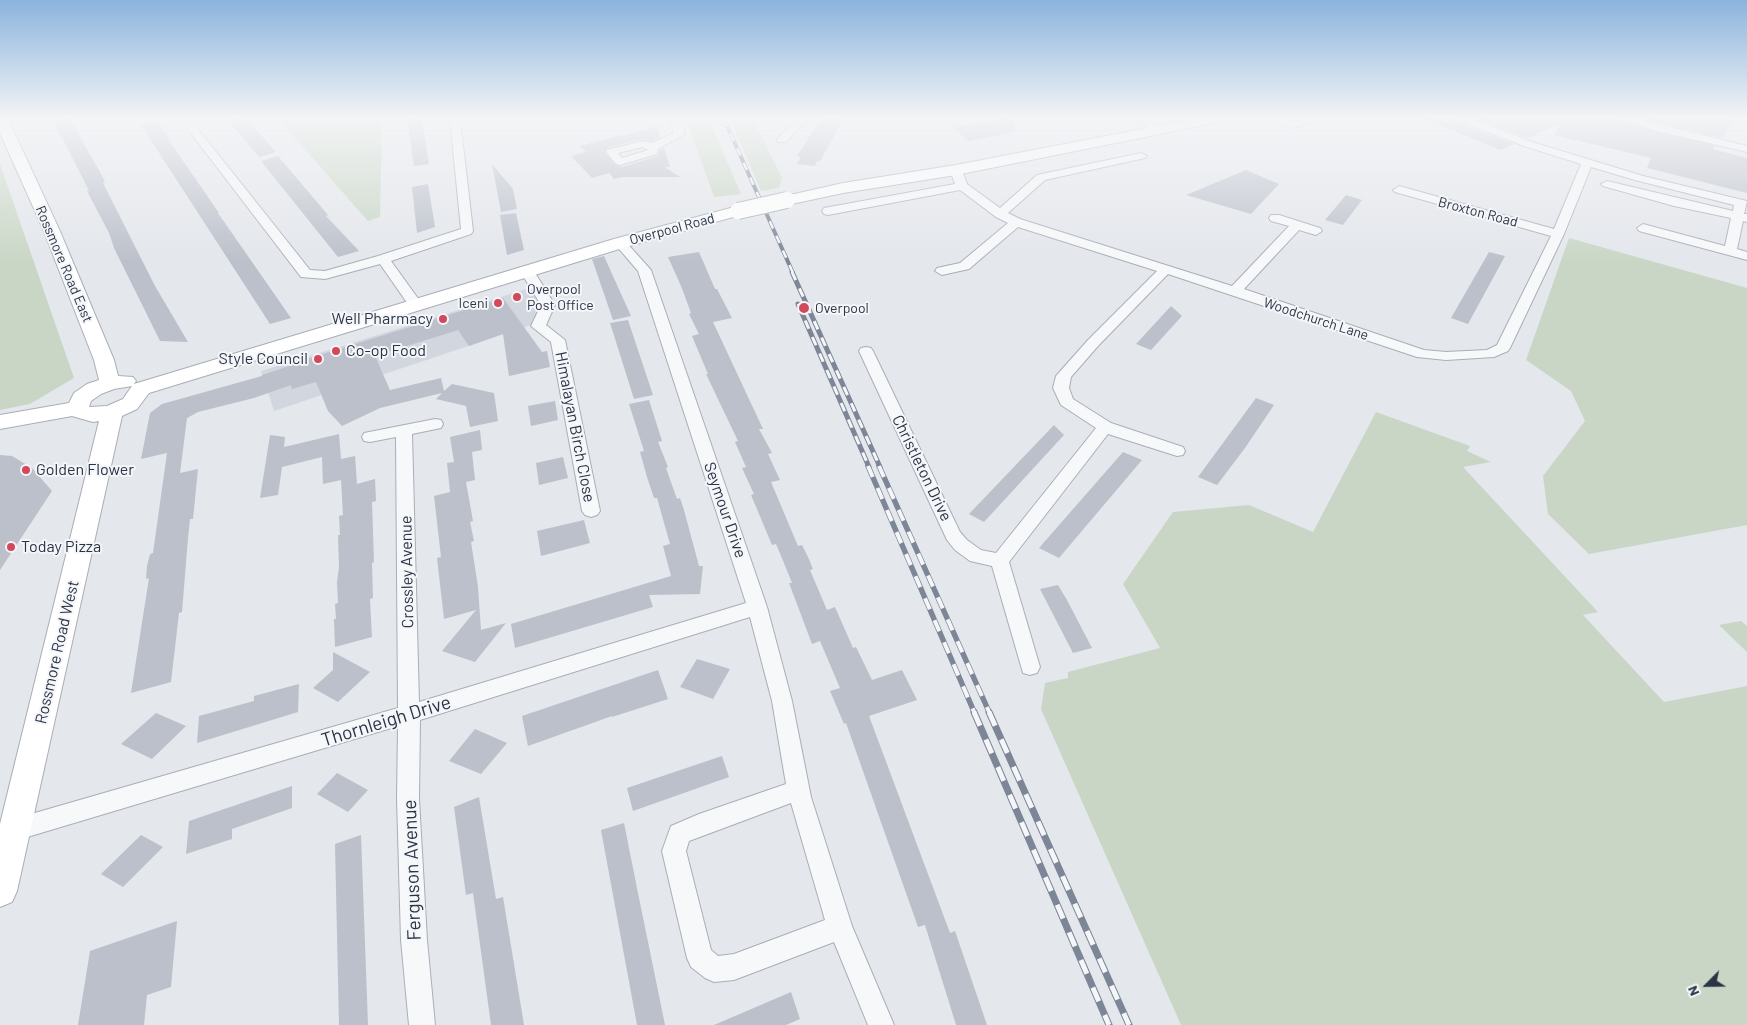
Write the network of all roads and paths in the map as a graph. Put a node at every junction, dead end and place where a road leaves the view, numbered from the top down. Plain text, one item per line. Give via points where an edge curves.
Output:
1 (23, 167) edge
2 (223, 167) edge
3 (460, 167) edge
4 (972, 167) edge
5 (1087, 167) edge
6 (1585, 167) edge
7 (1603, 167) edge
8 (956, 170) junction
9 (1607, 184) dead end
10 (962, 186) junction
11 (1398, 191) dead end
12 (828, 211) dead end
13 (1743, 211) edge
14 (1000, 214) junction
15 (1275, 218) dead end
16 (1016, 222) junction
17 (1297, 225) junction
18 (1642, 228) dead end
19 (1316, 231) dead end
20 (1558, 234) junction
21 (620, 243) junction
22 (1730, 252) junction
23 (1747, 256) edge
24 (383, 259) junction
25 (1165, 270) junction
26 (528, 271) junction
27 (942, 271) dead end
28 (1234, 291) junction
29 (415, 304) junction
30 (866, 351) dead end
31 (110, 383) junction
32 (140, 388) junction
33 (78, 408) junction
34 (112, 412) junction
35 (0, 422) edge
36 (435, 424) dead end
37 (1105, 427) junction
38 (404, 430) junction
39 (370, 438) dead end
40 (1177, 451) dead end
41 (591, 511) dead end
42 (1000, 560) junction
43 (758, 607) junction
44 (1030, 667) dead end
45 (409, 714) junction
46 (799, 790) junction
47 (14, 830) junction
48 (0, 891) edge
49 (840, 927) junction
50 (422, 1025) edge
51 (881, 1025) edge

1 - 31 main road, Rossmore Road East via 104,360
2 - 24 street via 306,274 326,275
3 - 24 street via 467,231
4 - 8 main road, Overpool Road
5 - 14 street via 1042,176
6 - 20 street, Woodchurch Lane
7 - 13 street
8 - 10 street
8 - 21 main road, Overpool Road, bridge via 787,200
9 - 13 street via 1678,203
10 - 12 street
10 - 14 street, Woodchurch Lane
11 - 20 street, Broxton Road
13 - 22 street
14 - 16 street, Woodchurch Lane
15 - 17 street
16 - 25 street, Woodchurch Lane
16 - 27 street via 964,266
17 - 19 street
17 - 28 street
18 - 22 street
20 - 28 street, Woodchurch Lane via 1503,348 1489,354 1422,354
21 - 26 main road, Overpool Road
21 - 43 street, Seymour Drive via 644,270
22 - 23 street
24 - 29 street
25 - 28 street, Woodchurch Lane
25 - 37 street via 1064,376 1061,388 1066,402
26 - 29 main road, Overpool Road
26 - 41 street, Himalayan Birch Close via 548,305 538,326 558,340
29 - 32 main road, Overpool Road
30 - 42 street, Christleton Drive via 953,535 976,556
31 - 32 main road via 133,383
31 - 33 main road via 87,394 78,403
32 - 34 main road via 130,404
33 - 34 main road via 80,412 93,415
33 - 35 main road
34 - 47 main road, Rossmore Road West
36 - 38 street
37 - 40 street
37 - 42 street
38 - 39 street
38 - 45 street, Crossley Avenue
42 - 44 street
43 - 45 street, Thornleigh Drive
43 - 46 street, Seymour Drive via 782,701
45 - 47 street, Thornleigh Drive
45 - 50 street, Ferguson Avenue via 408,800 414,940
46 - 49 street, Seymour Drive
46 - 49 street via 679,834 674,852 700,958 714,969 734,967
47 - 48 main road, Rossmore Road West
49 - 51 street, Seymour Drive

